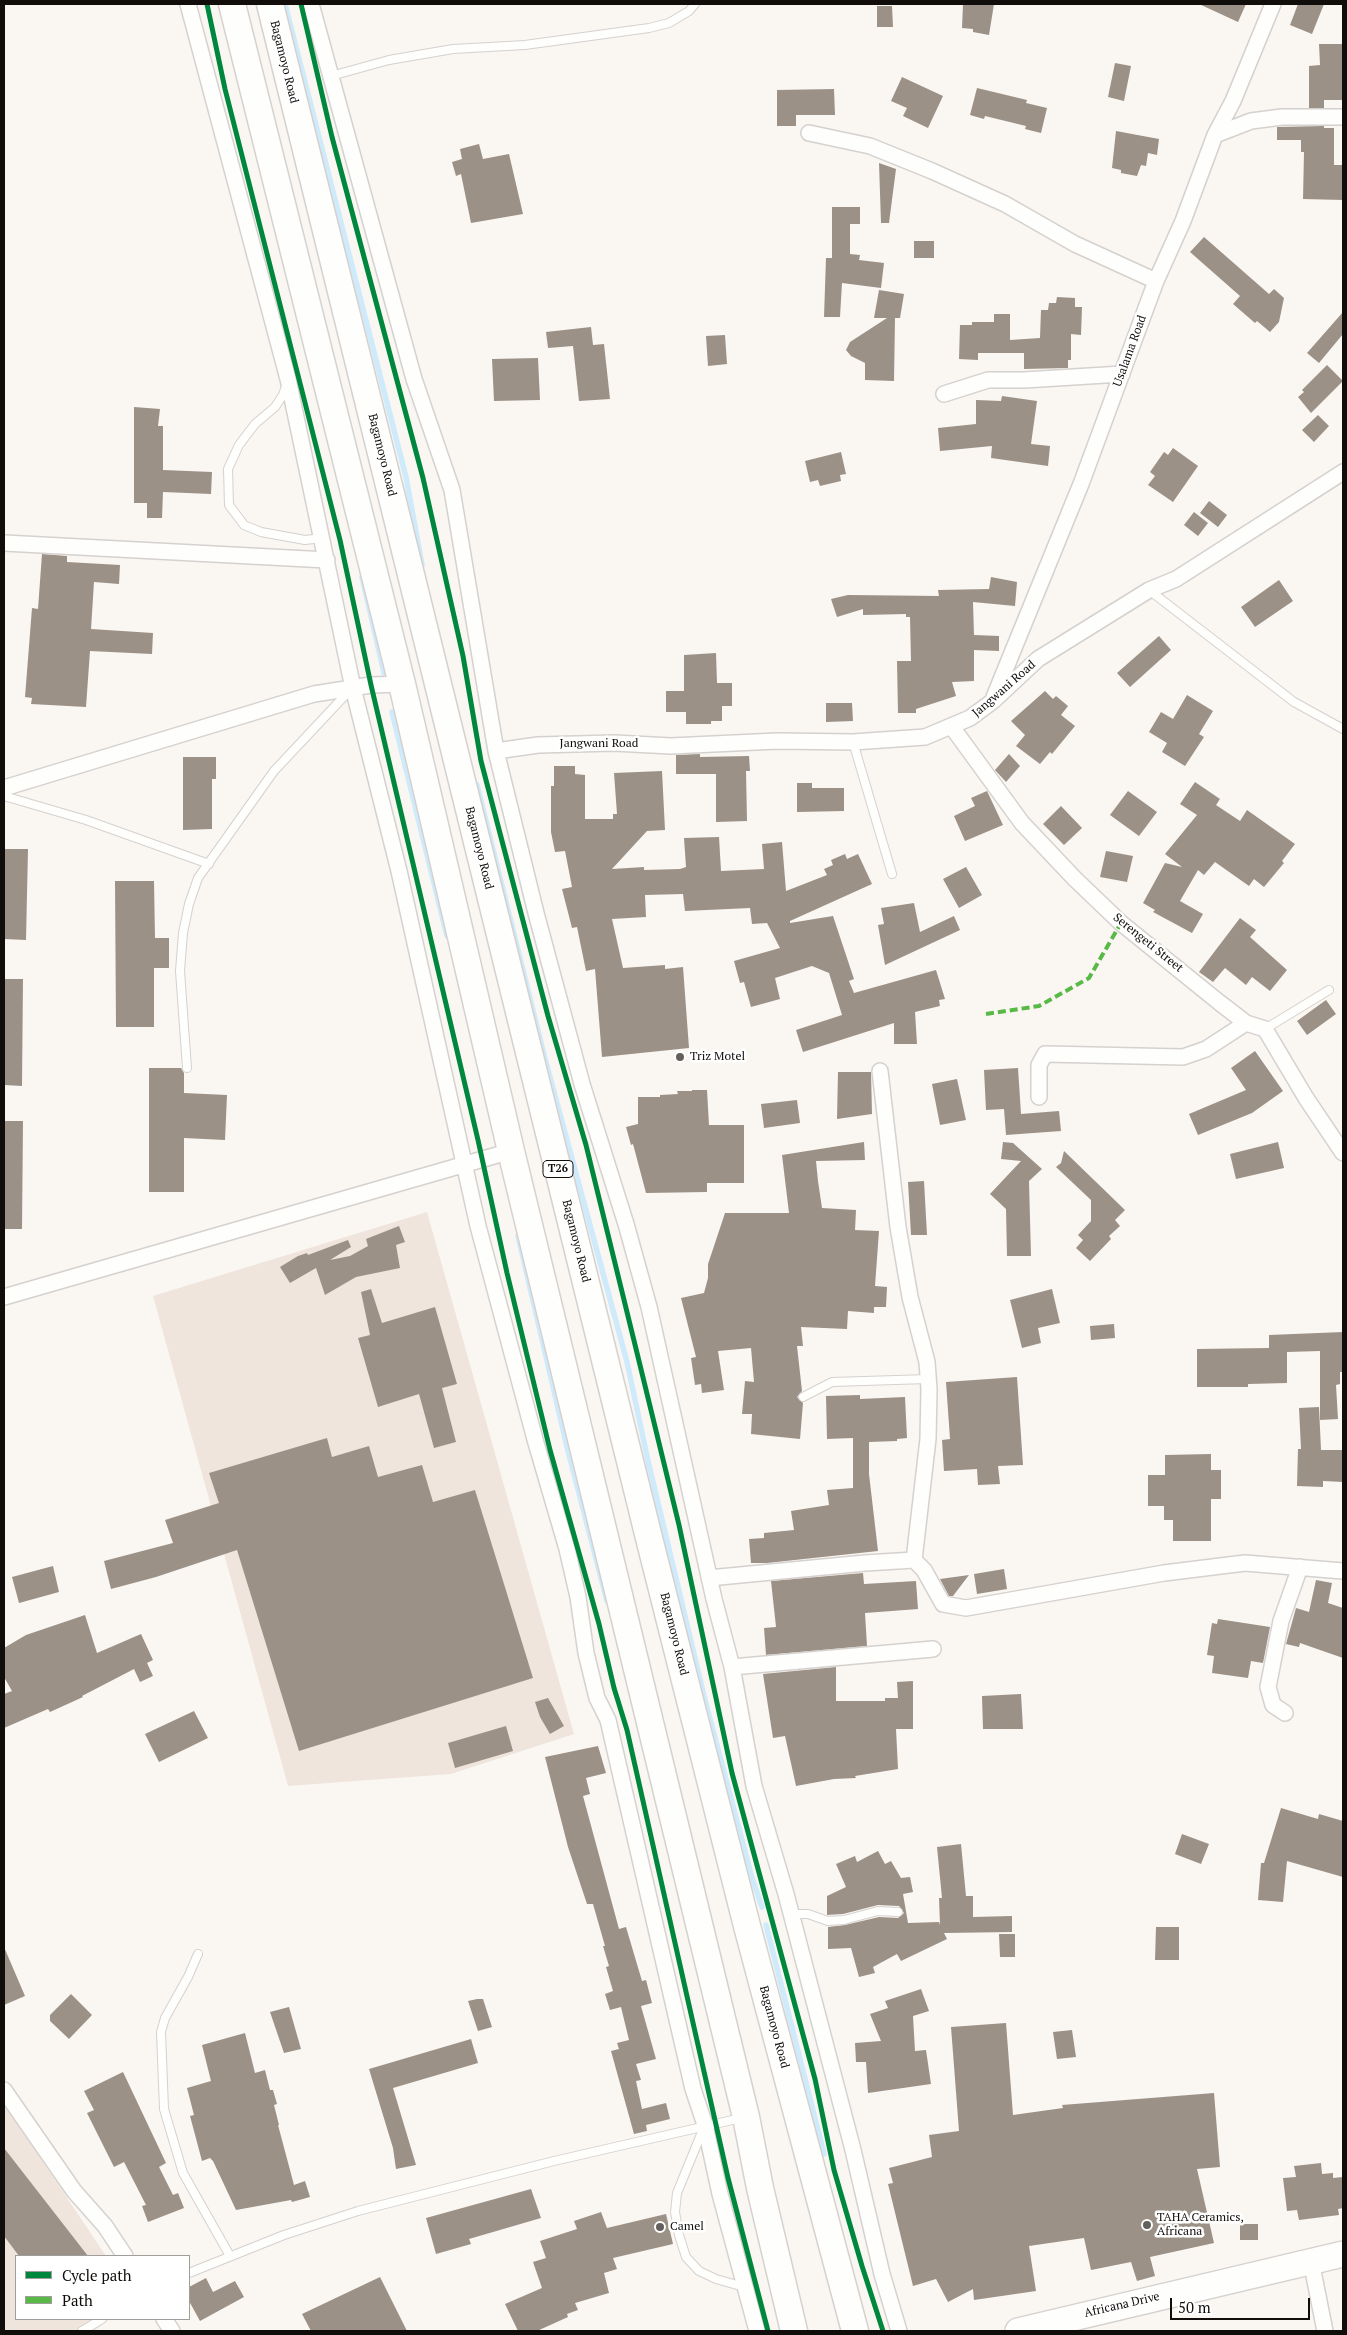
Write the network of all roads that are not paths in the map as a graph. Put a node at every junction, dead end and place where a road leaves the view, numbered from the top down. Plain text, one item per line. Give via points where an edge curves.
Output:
1 (188, 4) edge
2 (232, 4) edge
3 (270, 4) edge
4 (311, 4) edge
5 (695, 4) edge
6 (1273, 4) edge
7 (331, 76) junction
8 (1343, 118) edge
9 (809, 132) dead end
10 (1215, 135) junction
11 (1156, 281) junction
12 (1122, 374) junction
13 (288, 379) junction
14 (944, 394) dead end
15 (1343, 472) edge
16 (323, 538) junction
17 (4, 543) edge
18 (327, 560) junction
19 (1149, 590) junction
20 (402, 684) junction
21 (353, 688) junction
22 (993, 701) junction
23 (952, 727) junction
24 (1343, 728) edge
25 (853, 742) junction
26 (496, 751) junction
27 (4, 788) edge
28 (4, 796) edge
29 (209, 864) junction
30 (892, 874) dead end
31 (1329, 990) dead end
32 (1246, 1022) junction
33 (1266, 1029) junction
34 (187, 1068) dead end
35 (880, 1071) dead end
36 (1039, 1097) dead end
37 (511, 1151) junction
38 (1343, 1153) edge
39 (463, 1164) junction
40 (4, 1297) edge
41 (928, 1379) junction
42 (803, 1397) dead end
43 (914, 1560) junction
44 (1300, 1567) junction
45 (1343, 1571) edge
46 (709, 1578) junction
47 (933, 1649) dead end
48 (732, 1667) junction
49 (1285, 1713) dead end
50 (898, 1912) dead end
51 (791, 1914) junction
52 (198, 1954) dead end
53 (4, 2090) edge
54 (746, 2117) junction
55 (705, 2126) junction
56 (1343, 2254) edge
57 (124, 2255) edge
58 (230, 2256) junction
59 (1311, 2262) junction
60 (190, 2273) edge
61 (744, 2287) junction
62 (100, 2320) edge
63 (165, 2320) edge
64 (82, 2331) edge
65 (172, 2331) edge
66 (757, 2331) edge
67 (794, 2331) edge
68 (855, 2331) edge
69 (899, 2331) edge
70 (1018, 2331) edge
71 (1324, 2331) edge

1 - 13 street
2 - 20 highway
3 - 68 highway, Bagamoyo Road / T26 via 653,1552 745,1917
4 - 7 street
5 - 7 lane via 669,23 649,28 525,45 453,49 389,60
6 - 10 street, Usalama Road
7 - 26 street via 414,379 452,490
8 - 10 street via 1282,117 1251,121
9 - 11 street via 870,146 932,171 1005,204 1075,244
10 - 11 street, Usalama Road via 1183,221
11 - 12 street, Usalama Road
12 - 14 street via 988,380
12 - 22 street, Usalama Road via 1082,484
13 - 16 street
13 - 16 lane via 275,407 255,424 239,445 228,469 229,505 244,525 262,532 305,540
15 - 19 street, Jangwani Road via 1176,579
16 - 18 street
17 - 18 street
18 - 21 street
19 - 22 street, Jangwani Road via 1038,659
19 - 24 lane via 1294,702
20 - 21 street
20 - 37 highway
21 - 27 street via 314,694
21 - 29 lane via 274,771
21 - 39 street via 399,871
22 - 23 street, Jangwani Road
23 - 25 street, Jangwani Road via 925,737
23 - 32 street, Serengeti Street via 1022,823 1075,879 1122,924
25 - 26 street, Jangwani Road via 777,741 670,746 614,743 538,745
25 - 30 lane
26 - 46 street via 568,1035 649,1307
28 - 29 lane via 86,820
29 - 34 lane via 198,878 188,904 183,933 180,971
31 - 33 lane
32 - 33 street, Serengeti Street
32 - 36 street via 1206,1049 1183,1057 1044,1054 1039,1065
33 - 38 street
35 - 41 street via 898,1227
37 - 39 street
37 - 54 highway
39 - 40 street
39 - 55 street via 533,1434 567,1549 586,1653 597,1698 610,1730 691,2080
41 - 42 lane via 832,1382
41 - 43 street via 928,1439
43 - 44 street via 924,1570 943,1604 966,1608 1173,1572 1245,1563
43 - 46 street
44 - 45 street
44 - 49 street via 1281,1621 1268,1686 1273,1706
46 - 48 street
47 - 48 street
48 - 51 street via 754,1786
50 - 51 lane via 878,1911 828,1921 808,1914
51 - 69 street
52 - 58 lane via 161,2032 164,2109 183,2173
53 - 57 street via 74,2191 105,2226
54 - 55 lane
54 - 67 highway
55 - 58 lane via 554,2160 358,2212
55 - 61 street
55 - 61 lane via 677,2193 675,2212 679,2235 686,2257 699,2271 716,2280
56 - 59 main road, Africana Drive
58 - 60 lane
59 - 70 main road, Africana Drive
59 - 71 street
61 - 66 street
62 - 64 lane
63 - 65 street

